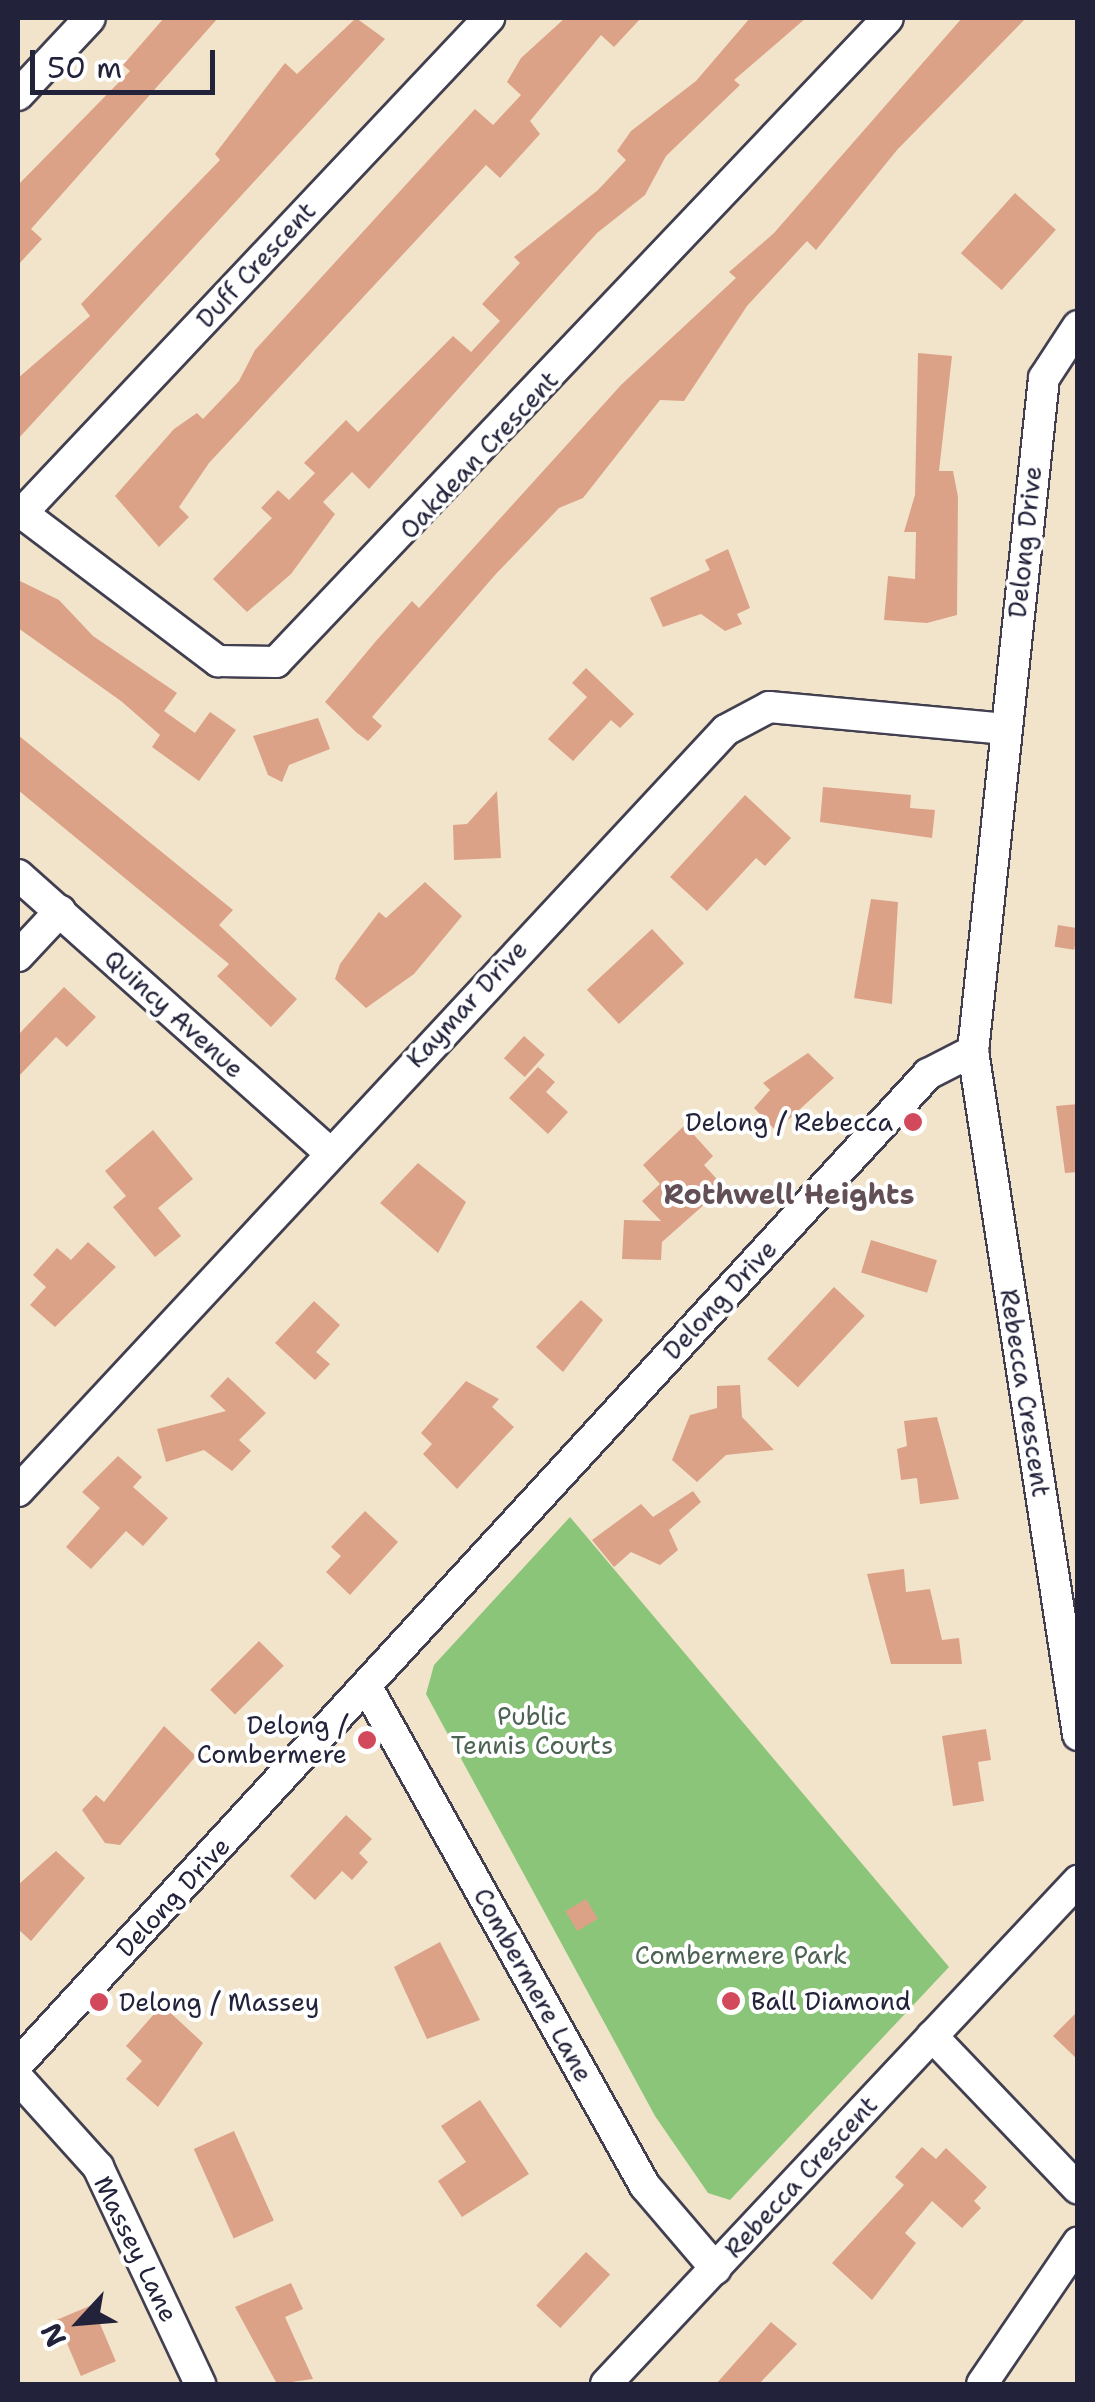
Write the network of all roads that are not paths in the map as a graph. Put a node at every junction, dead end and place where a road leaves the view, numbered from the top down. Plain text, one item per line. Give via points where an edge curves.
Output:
1 (90, 18) edge
2 (489, 18) edge
3 (888, 18) edge
4 (18, 95) edge
5 (1078, 326) edge
6 (20, 512) edge
7 (1006, 729) junction
8 (18, 875) edge
9 (60, 911) junction
10 (18, 956) edge
11 (973, 1051) junction
12 (330, 1153) junction
13 (18, 1491) edge
14 (368, 1689) junction
15 (1078, 1735) edge
16 (1078, 1881) edge
17 (932, 2036) junction
18 (18, 2064) edge
19 (18, 2078) edge
20 (1078, 2189) edge
21 (1078, 2243) edge
22 (716, 2269) junction
23 (200, 2384) edge
24 (606, 2384) edge
25 (982, 2384) edge

1 - 4 street
2 - 6 street, Duff Crescent
3 - 6 street, Oakdean Crescent via 276,662 218,661
5 - 7 street, Delong Drive via 1044,378
7 - 11 street, Delong Drive
7 - 12 street, Kaymar Drive via 768,708 726,730
8 - 9 street, Quincy Avenue
9 - 10 street
9 - 12 street, Quincy Avenue
11 - 14 street, Delong Drive via 928,1074
11 - 15 street, Rebecca Crescent
12 - 13 street, Kaymar Drive
14 - 18 street, Delong Drive
14 - 22 street, Combermere Lane via 645,2186
16 - 17 street, Rebecca Crescent
17 - 20 street
17 - 22 street, Rebecca Crescent
19 - 23 street, Massey Lane via 98,2167
21 - 25 street
22 - 24 street, Rebecca Crescent

